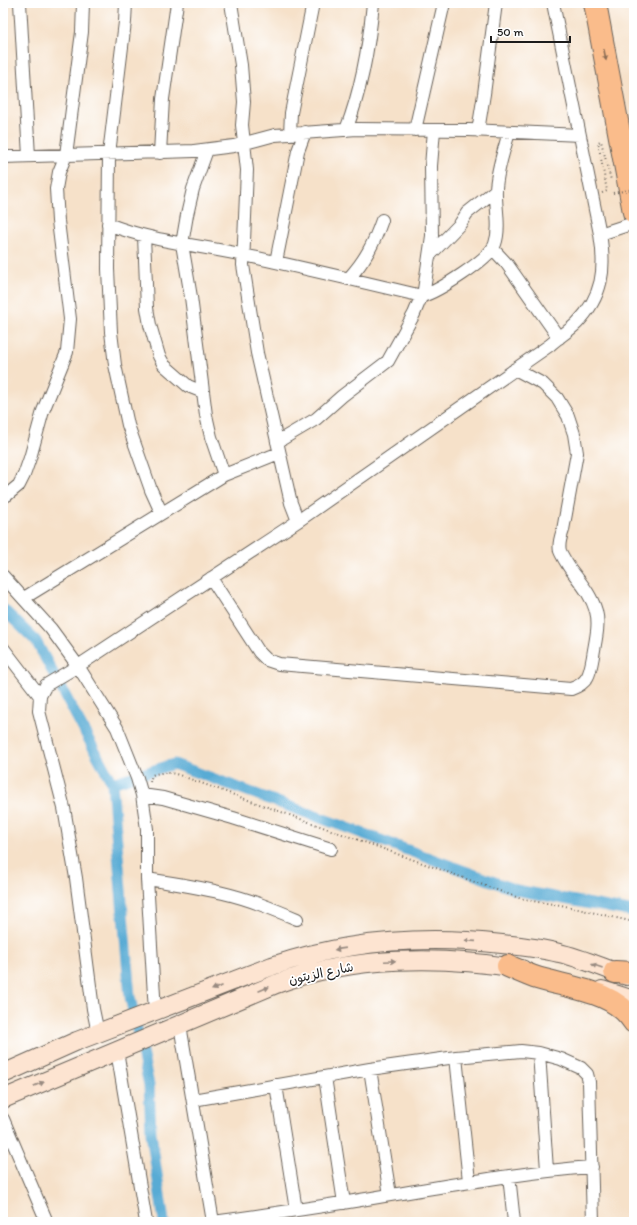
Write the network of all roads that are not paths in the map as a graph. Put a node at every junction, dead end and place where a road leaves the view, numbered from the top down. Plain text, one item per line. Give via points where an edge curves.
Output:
1 (20, 3) edge
2 (83, 3) edge
3 (126, 3) edge
4 (177, 3) edge
5 (231, 3) edge
6 (313, 3) edge
7 (373, 3) edge
8 (444, 3) edge
9 (496, 3) edge
10 (553, 3) edge
11 (595, 3) edge
12 (346, 130) junction
13 (415, 130) junction
14 (434, 130) junction
15 (478, 131) junction
16 (305, 132) junction
17 (509, 132) junction
18 (290, 134) junction
19 (580, 135) junction
20 (243, 143) junction
21 (207, 150) junction
22 (160, 153) junction
23 (109, 154) junction
24 (66, 155) junction
25 (29, 156) junction
26 (3, 157) edge
27 (496, 190) junction
28 (634, 212) edge
29 (382, 220) dead end
30 (634, 223) edge
31 (108, 224) junction
32 (600, 234) junction
33 (144, 236) junction
34 (182, 244) junction
35 (492, 249) junction
36 (244, 255) junction
37 (429, 256) junction
38 (276, 262) junction
39 (348, 279) junction
40 (422, 296) junction
41 (559, 338) junction
42 (515, 369) junction
43 (203, 392) junction
44 (278, 448) junction
45 (224, 475) junction
46 (3, 497) edge
47 (161, 512) junction
48 (298, 521) junction
49 (3, 576) edge
50 (211, 578) junction
51 (24, 598) junction
52 (3, 648) edge
53 (78, 666) junction
54 (40, 696) junction
55 (138, 781) junction
56 (331, 849) dead end
57 (147, 879) junction
58 (297, 918) dead end
59 (508, 966) junction
60 (628, 974) edge
61 (634, 1000) edge
62 (151, 1014) junction
63 (634, 1022) edge
64 (180, 1025) junction
65 (98, 1034) junction
66 (77, 1042) junction
67 (118, 1051) junction
68 (539, 1053) junction
69 (456, 1056) junction
70 (86, 1064) junction
71 (370, 1069) junction
72 (3, 1074) edge
73 (325, 1077) junction
74 (276, 1085) junction
75 (3, 1099) edge
76 (193, 1100) junction
77 (3, 1119) edge
78 (592, 1167) junction
79 (547, 1170) junction
80 (510, 1176) junction
81 (469, 1181) junction
82 (390, 1195) junction
83 (344, 1203) junction
84 (296, 1210) junction
85 (47, 1222) edge
86 (146, 1222) edge
87 (213, 1222) edge
88 (514, 1222) edge
89 (593, 1222) edge

1 - 25 street
2 - 24 street via 82,32
3 - 23 street
4 - 22 street via 164,99
5 - 20 street via 241,65 244,102
6 - 18 street via 291,113
7 - 12 street via 364,71
8 - 13 street
9 - 15 street
10 - 19 street
11 -> 28 highway
12 - 13 street
12 - 16 street
13 - 14 street
14 - 15 street
14 - 37 street via 431,166 432,236
15 - 17 street
16 - 18 street
16 - 38 street via 298,152
17 - 19 street
17 - 27 street via 497,176
18 - 20 street
19 - 32 street
20 - 21 street
20 - 36 street via 247,170
21 - 22 street
21 - 34 street via 188,208
22 - 23 street
23 - 24 street
23 - 31 street
24 - 25 street
24 - 46 street via 58,172 56,189 70,319 67,352 43,411 24,475 19,485
25 - 26 street
27 - 35 street via 497,235
27 - 37 street via 468,213
29 - 39 street via 374,242
30 - 32 street
31 - 33 street
31 - 47 street via 109,300 115,364 128,425
32 - 41 street via 604,260 596,295 579,320
33 - 34 street
33 - 43 street via 147,308 159,356 164,365 188,386
34 - 36 street
34 - 43 street
35 - 40 street via 479,262 432,293
35 - 41 street via 506,264
36 - 38 street
36 - 44 street via 243,265 257,352
37 - 40 street
38 - 39 street
39 - 40 street
40 - 44 street via 388,361
41 - 42 street
42 - 48 street
42 - 50 street via 543,384 558,398 574,434 577,453 560,550 591,598 598,622 591,667 587,679 581,686 571,689 279,664 267,660 259,652
43 - 45 street via 211,437
44 - 45 street
44 - 48 street via 291,504
45 - 47 street
47 - 51 street
48 - 50 street
49 - 51 street
50 - 53 street
51 - 53 street
52 - 54 street
53 - 54 street via 46,684
53 - 55 street via 117,728
54 - 65 street via 39,711 64,808
55 - 56 street via 163,798
55 - 57 street via 147,829
57 - 58 street via 224,893
57 - 62 street
59 - 61 main road, شارع الزيتون via 549,973
59 - 63 highway via 533,977 595,994 615,1003 628,1013
64 -> 59 main road, شارع الزيتون via 281,982 338,968 382,962 440,960
60 -> 62 main road, شارع الزيتون via 559,953 520,946 415,940 330,950 294,959
62 - 65 main road, شارع الزيتون
64 - 67 main road, شارع الزيتون
64 - 76 street
65 - 66 main road, شارع الزيتون
66 - 70 main road
66 - 72 main road, شارع الزيتون
67 - 70 main road, شارع الزيتون
67 - 86 street
68 - 69 street via 521,1051
68 - 78 street via 582,1068 587,1074
68 - 79 street
69 - 71 street
69 - 81 street
75 -> 70 main road, شارع الزيتون
71 - 73 street
71 - 82 street
73 - 74 street
73 - 83 street
74 - 76 street
74 - 84 street
76 - 87 street
77 - 85 street
78 - 79 street
78 - 89 street
79 - 80 street
80 - 81 street
80 - 88 street
81 - 82 street
82 - 83 street
83 - 84 street
84 - 87 street

